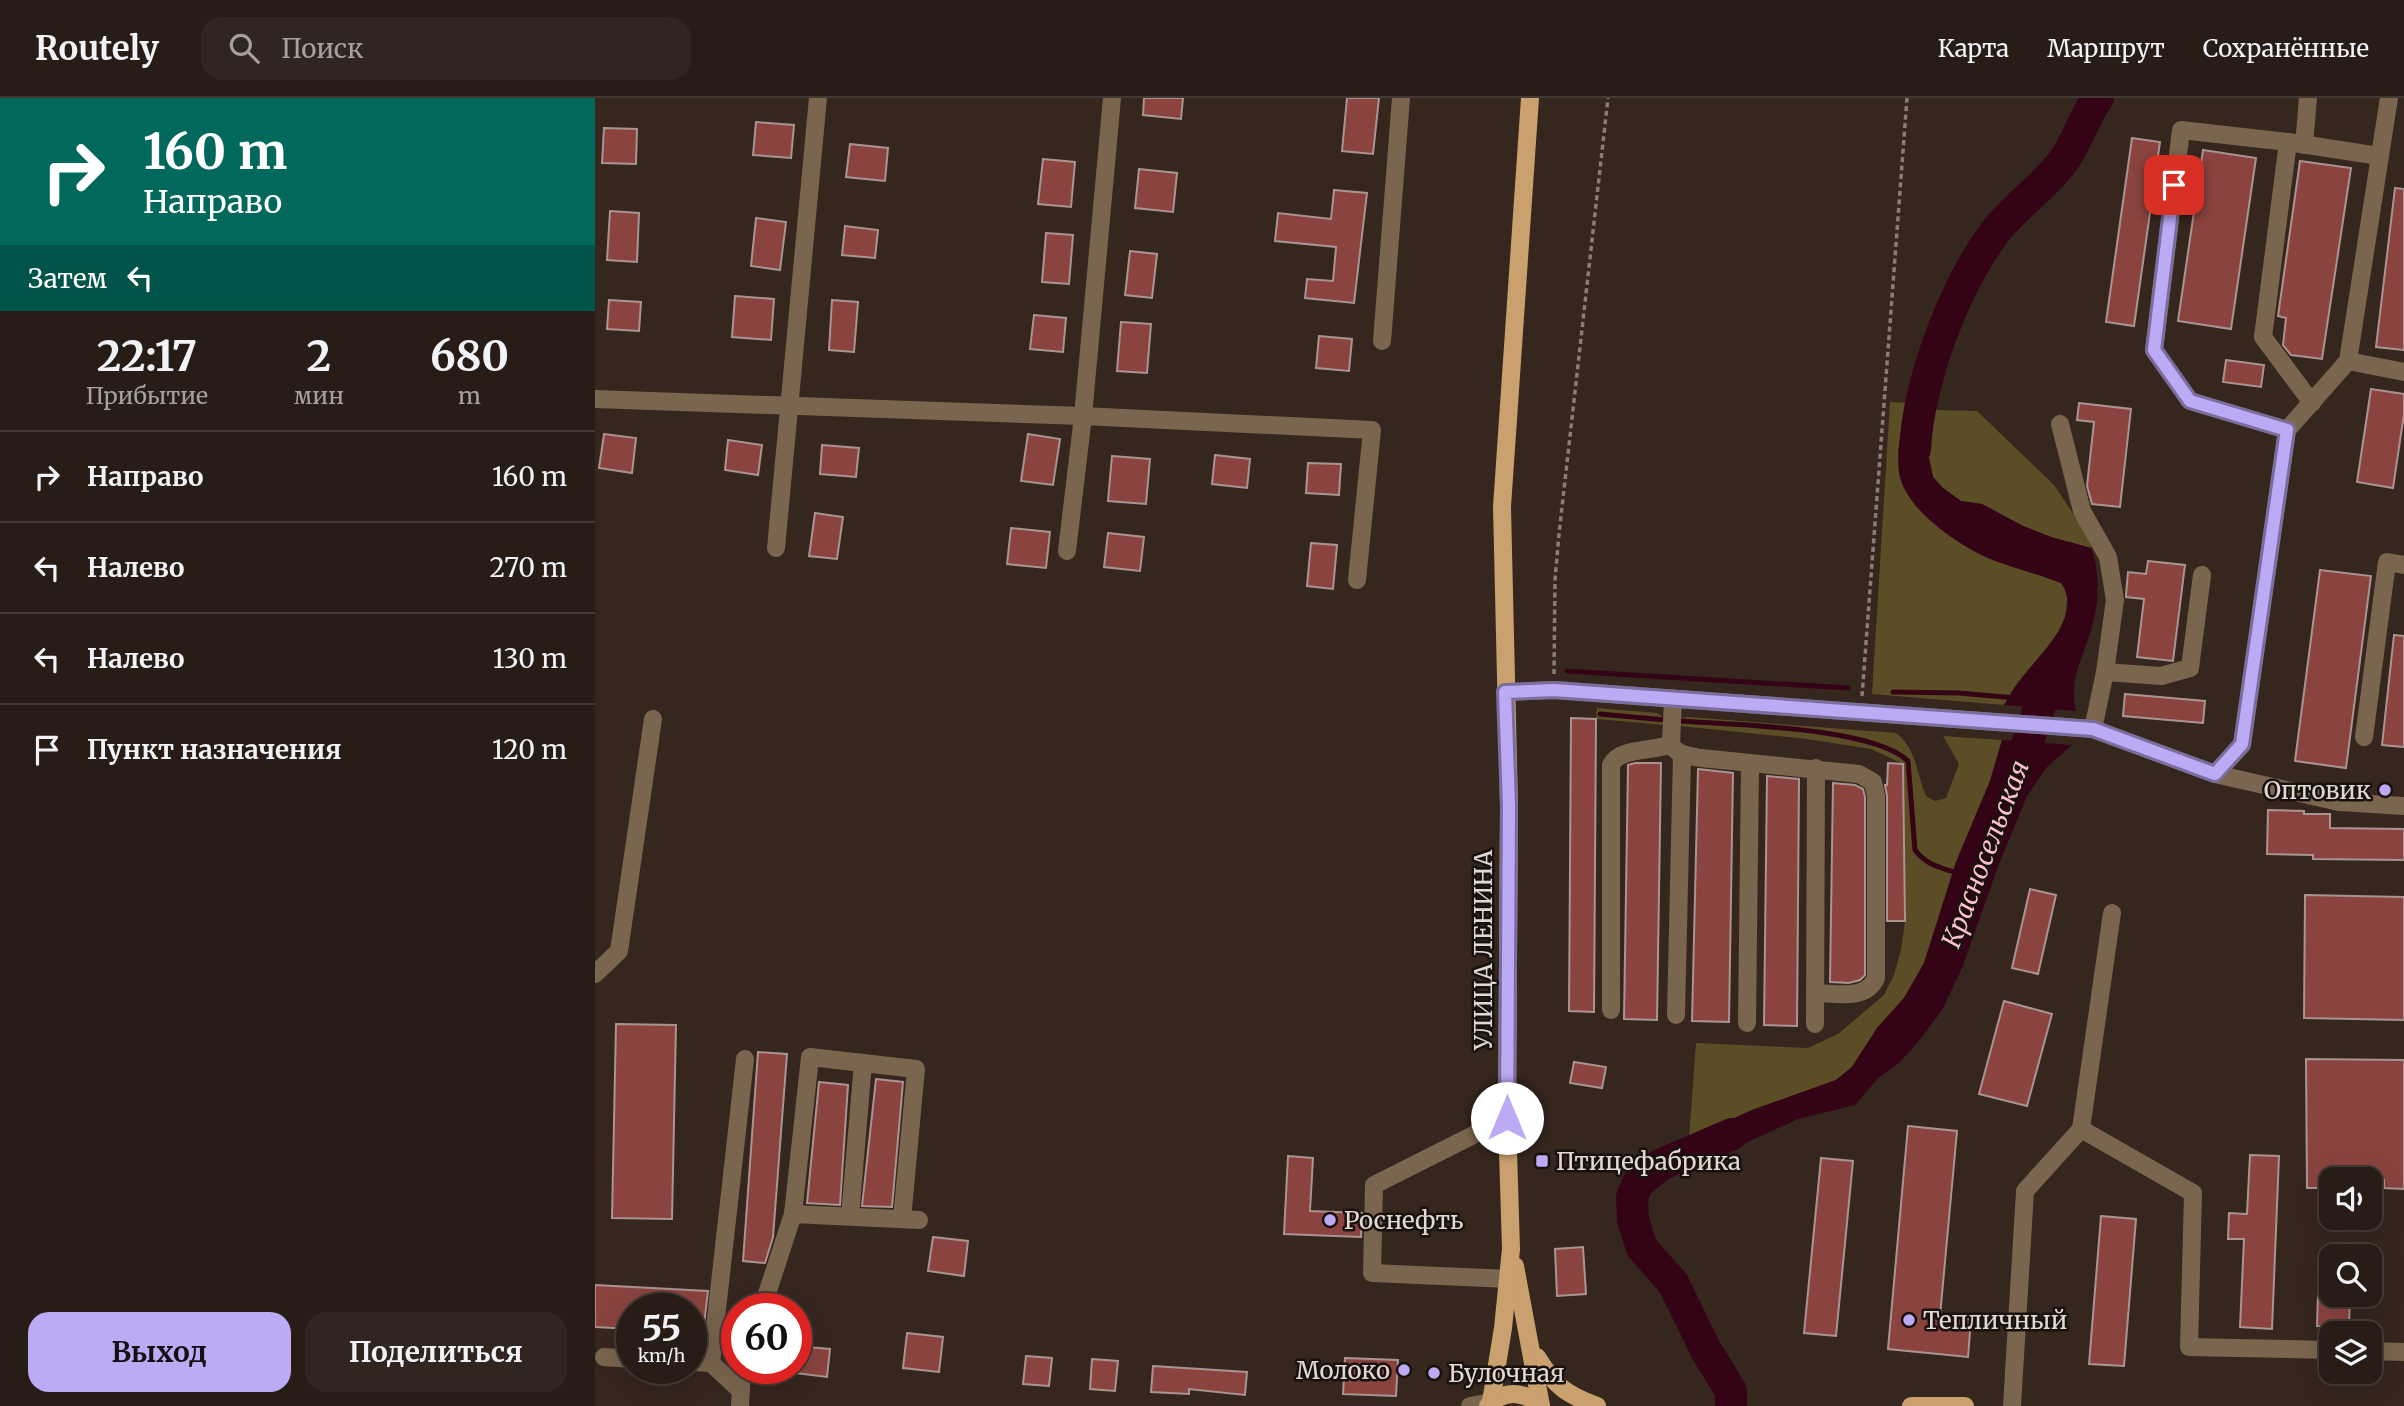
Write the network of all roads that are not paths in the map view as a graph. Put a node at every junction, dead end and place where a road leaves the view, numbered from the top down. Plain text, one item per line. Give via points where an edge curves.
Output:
1 (818, 98) edge
2 (1112, 98) edge
3 (1401, 98) edge
4 (1530, 98) edge
5 (2308, 98) edge
6 (2389, 98) edge
7 (2296, 144) junction
8 (2379, 156) junction
9 (1382, 341) dead end
10 (2348, 361) junction
11 (2404, 372) edge
12 (595, 399) edge
13 (2312, 402) junction
14 (791, 406) junction
15 (1083, 416) junction
16 (2060, 424) dead end
17 (2287, 430) junction
18 (776, 548) dead end
19 (1067, 551) dead end
20 (2404, 565) edge
21 (2202, 575) dead end
22 (1357, 579) dead end
23 (2105, 672) junction
24 (1505, 692) junction
25 (1673, 700) junction
26 (653, 719) dead end
27 (2093, 729) junction
28 (2364, 737) dead end
29 (1676, 749) junction
30 (1750, 764) junction
31 (1816, 768) junction
32 (2215, 774) junction
33 (2404, 806) edge
34 (2112, 913) dead end
35 (595, 974) edge
36 (1815, 993) junction
37 (1611, 1010) dead end
38 (1677, 1015) dead end
39 (1747, 1023) dead end
40 (1815, 1024) dead end
41 (745, 1059) dead end
42 (863, 1063) junction
43 (1507, 1118) junction
44 (2081, 1129) junction
45 (793, 1214) junction
46 (850, 1216) junction
47 (1511, 1249) junction
48 (1509, 1279) junction
49 (767, 1293) edge
50 (1530, 1344) junction
51 (2319, 1350) edge
52 (2382, 1351) edge
53 (2404, 1352) edge
54 (604, 1357) dead end
55 (616, 1358) edge
56 (707, 1363) edge
57 (711, 1363) junction
58 (740, 1399) edge
59 (1490, 1404) edge
60 (1470, 1406) edge
61 (1541, 1406) edge
62 (1597, 1406) edge
63 (1921, 1406) edge
64 (1965, 1406) edge
65 (2012, 1406) edge

1 - 14 street
2 - 15 street
3 - 9 street
4 - 24 main road, УЛИЦА ЛЕНИНА via 1502,507
5 - 7 street
6 - 8 street
7 - 8 street
7 - 13 street via 2263,337
7 - 17 street via 2181,130 2154,350 2190,401
8 - 10 street
10 - 11 street
10 - 13 street
12 - 14 street
13 - 17 street
14 - 15 street
14 - 18 street
15 - 19 street
15 - 22 street via 1372,430
16 - 23 street via 2082,511 2108,557 2115,600
17 - 32 street via 2242,744
20 - 28 street via 2387,562
21 - 23 street via 2190,668 2161,676
23 - 27 street
24 - 25 street via 1554,690
24 - 43 main road, УЛИЦА ЛЕНИНА
25 - 27 street
25 - 29 street
26 - 35 street via 618,951
27 - 32 street
29 - 30 street
29 - 37 street via 1622,754 1611,765
29 - 38 street
30 - 31 street
30 - 39 street
31 - 36 street
31 - 36 street via 1868,777 1875,788 1878,965 1876,978 1866,991
32 - 33 street via 2339,802
34 - 44 street
36 - 40 street
41 - 57 street
42 - 45 street via 810,1057
42 - 46 street
42 - 46 street via 916,1069 911,1220
43 - 47 main road, УЛИЦА ЛЕНИНА
43 - 48 street via 1374,1185 1372,1273
44 - 51 street via 2193,1193 2189,1347
44 - 65 street via 2025,1191
45 - 46 street
45 - 49 street
47 - 48 main road, УЛИЦА ЛЕНИНА
47 - 50 main road, УЛИЦА ЛЕНИНА
48 - 59 main road, УЛИЦА ЛЕНИНА
50 - 61 main road, УЛИЦА ЛЕНИНА
50 - 62 main road via 1561,1390
52 - 53 street
54 - 55 street
56 - 57 street
57 - 58 street
59 - 60 street
59 - 61 main road via 1513,1393
63 - 64 main road

